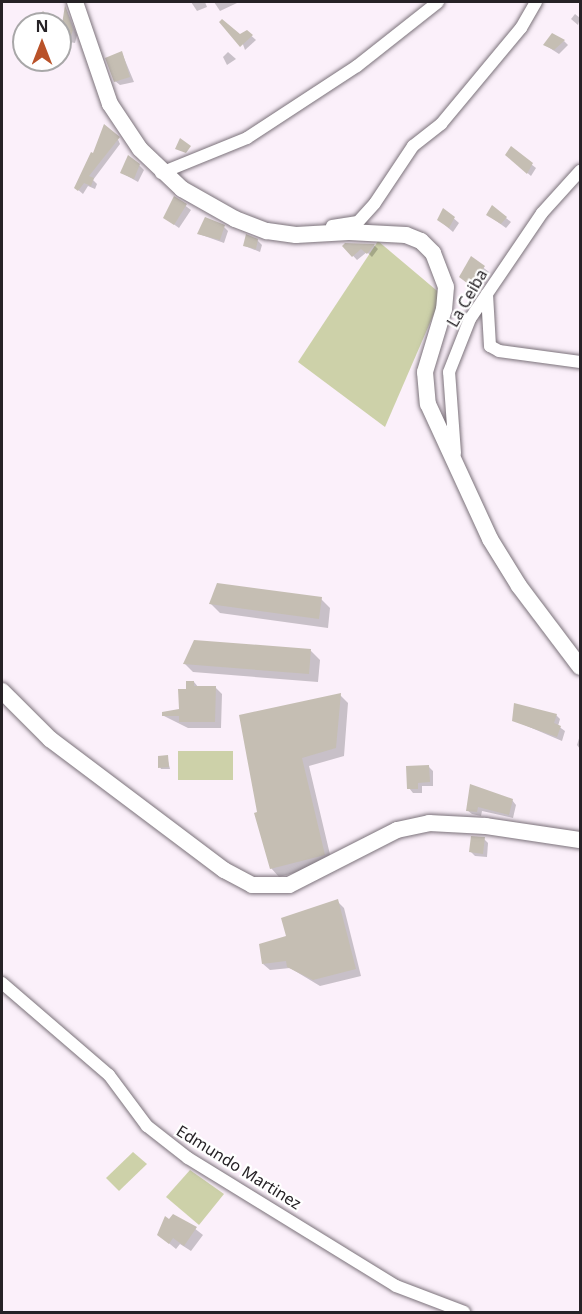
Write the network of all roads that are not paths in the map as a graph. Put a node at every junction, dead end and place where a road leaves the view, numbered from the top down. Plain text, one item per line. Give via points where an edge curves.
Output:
1 (75, 2) edge
2 (438, 2) edge
3 (536, 2) edge
4 (580, 171) edge
5 (161, 172) junction
6 (296, 235) junction
7 (487, 294) junction
8 (580, 362) edge
9 (456, 467) junction
10 (580, 667) edge
11 (2, 691) edge
12 (580, 840) edge
13 (2, 983) edge
14 (464, 1312) edge

1 - 5 street via 110,104
2 - 5 street via 357,66 247,138
3 - 6 street via 521,28 441,124 413,146 358,222
4 - 7 street, La Ceiba via 542,213
5 - 6 street via 235,219 267,231
6 - 9 street via 406,235 422,241 433,253 446,288 444,309 425,372 425,392
7 - 8 street via 490,346 499,351
7 - 9 street, La Ceiba via 470,319 449,372
9 - 10 street via 490,539 519,586
11 - 12 street via 50,739 224,870 252,885 289,885 379,837 429,823
13 - 14 street, Edmundo Martinez via 109,1075 147,1126 188,1158 396,1286

